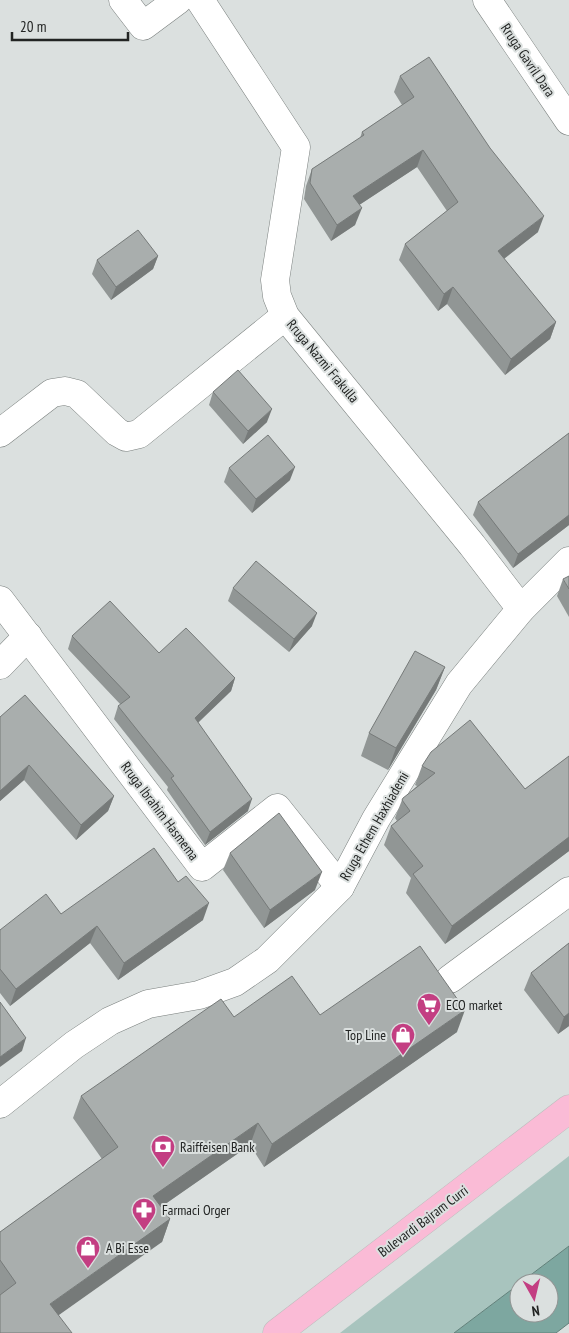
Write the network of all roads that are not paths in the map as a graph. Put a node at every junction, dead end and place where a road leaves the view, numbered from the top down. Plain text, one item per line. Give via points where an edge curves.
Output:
1 (123, 0) edge
2 (178, 0) edge
3 (200, 0) edge
4 (487, 0) edge
5 (569, 121) edge
6 (285, 316) junction
7 (0, 432) edge
8 (569, 561) edge
9 (0, 600) edge
10 (521, 609) junction
11 (28, 636) junction
12 (0, 665) edge
13 (340, 886) junction
14 (569, 891) edge
15 (450, 979) dead end
16 (0, 1104) edge
17 (569, 1109) edge
18 (277, 1333) edge

1 - 2 street via 143,26
3 - 6 street, Rruga Nazmi Frakulla via 296,147 275,280
4 - 5 street, Rruga Gavril Dara
6 - 7 street via 139,434 126,437 116,432 77,394 65,391 52,394
6 - 10 street, Rruga Nazmi Frakulla
8 - 10 street, Rruga Ethem Haxhiademi
9 - 11 street, Rruga Ibrahim Hasmema
10 - 13 street, Rruga Ethem Haxhiademi via 459,684 376,819
11 - 12 street
11 - 13 street, Rruga Ibrahim Hasmema via 202,867 277,808
13 - 16 street, Rruga Ethem Haxhiademi via 267,960 235,982 200,994 148,1004 110,1021 74,1045
14 - 15 street
17 - 18 main road, Bulevardi Bajram Curri

